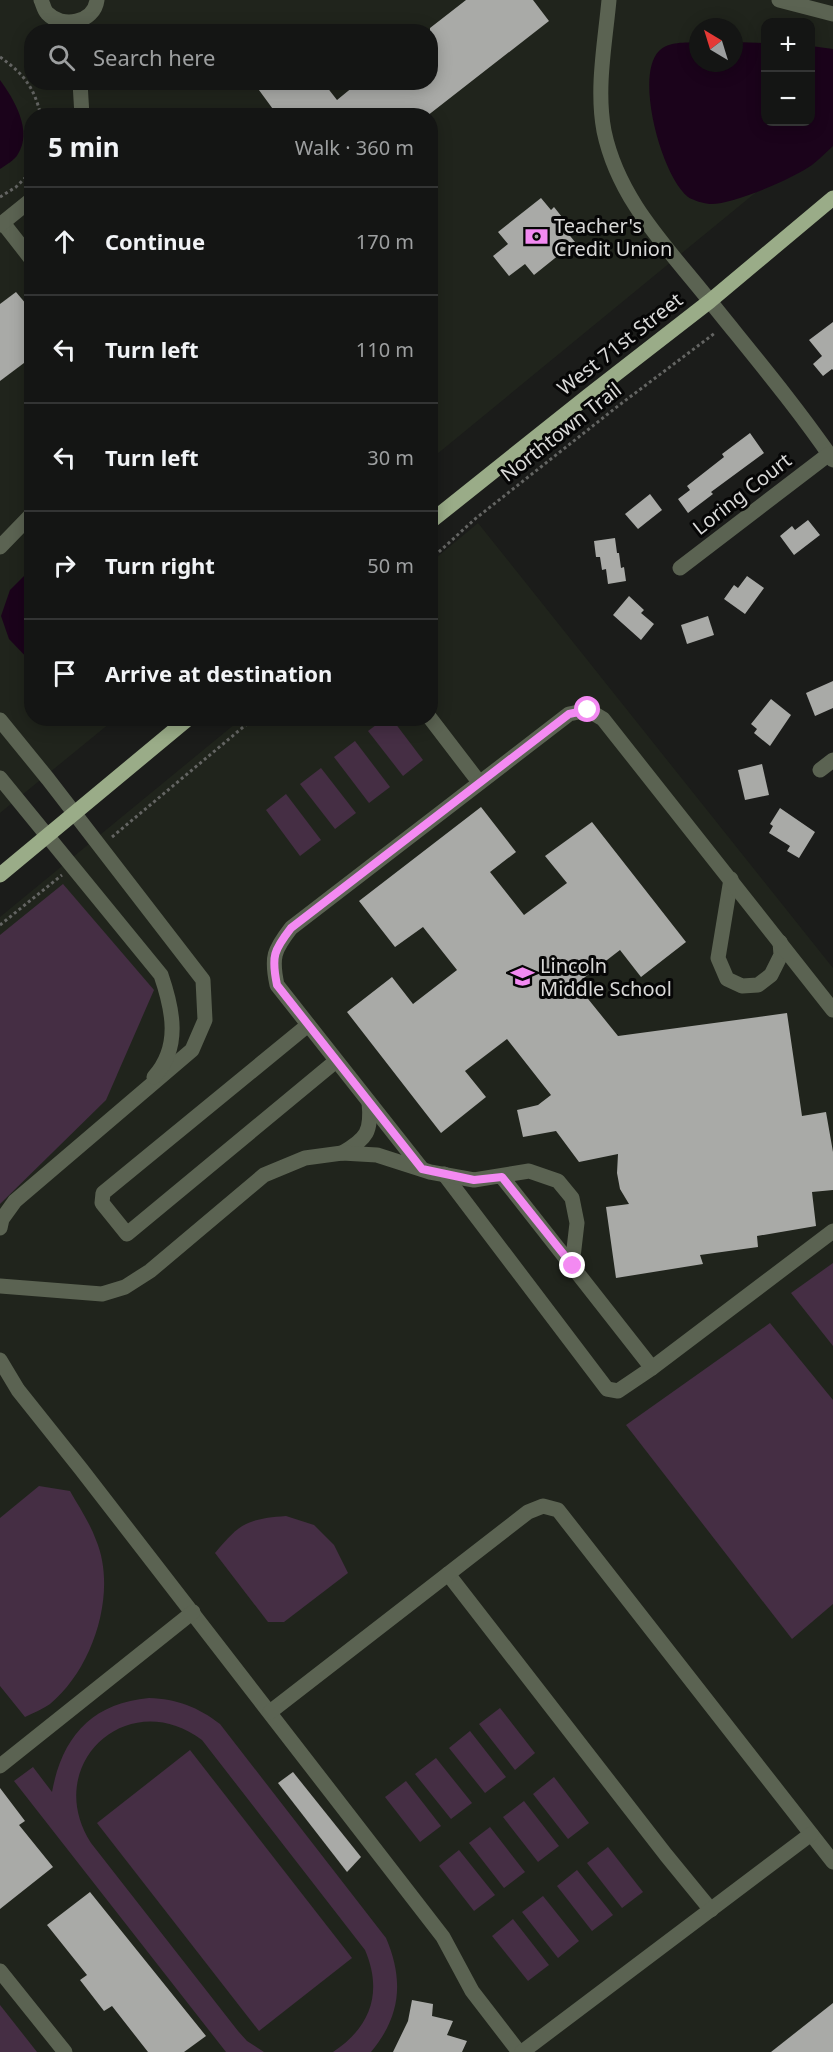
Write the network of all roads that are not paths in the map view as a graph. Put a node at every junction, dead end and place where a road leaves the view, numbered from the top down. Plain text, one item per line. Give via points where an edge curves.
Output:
1 (41, 0) edge
2 (97, 0) edge
3 (609, 0) edge
4 (779, 0) edge
5 (833, 14) edge
6 (66, 24) edge
7 (78, 24) edge
8 (80, 90) edge
9 (82, 108) edge
10 (833, 198) edge
11 (24, 206) edge
12 (2, 224) edge
13 (24, 250) edge
14 (710, 301) junction
15 (831, 457) edge
16 (438, 516) edge
17 (24, 522) edge
18 (0, 547) edge
19 (680, 568) dead end
20 (0, 720) edge
21 (179, 726) edge
22 (436, 726) edge
23 (833, 760) edge
24 (820, 770) dead end
25 (0, 778) edge
26 (479, 782) junction
27 (74, 814) junction
28 (48, 836) junction
29 (0, 875) edge
30 (730, 879) junction
31 (780, 942) junction
32 (801, 970) junction
33 (771, 975) junction
34 (833, 1010) edge
35 (308, 1025) junction
36 (336, 1061) junction
37 (369, 1102) junction
38 (128, 1105) junction
39 (342, 1153) junction
40 (422, 1169) junction
41 (444, 1174) junction
42 (502, 1177) junction
43 (0, 1228) edge
44 (833, 1231) edge
45 (573, 1266) junction
46 (0, 1286) edge
47 (0, 1360) edge
48 (652, 1368) junction
49 (448, 1574) junction
50 (193, 1612) junction
51 (270, 1712) junction
52 (0, 1766) edge
53 (812, 1834) junction
54 (833, 1862) edge
55 (711, 1910) junction
56 (0, 1971) edge
57 (65, 2052) edge
58 (520, 2052) edge

1 - 6 street via 46,12
2 - 7 street
3 - 14 street via 601,96 609,151 638,212
4 - 5 street
8 - 9 street
10 - 14 main road, West 71st Street
11 - 12 street
12 - 13 street
14 - 15 street
14 - 16 main road, West 71st Street
15 - 19 street, Loring Court
17 - 18 street
20 - 27 street
21 - 27 main road
22 - 26 street
23 - 24 street
25 - 28 street
26 - 30 street via 569,714 588,710 603,719
26 - 35 street via 291,928 278,945 273,964 277,985
27 - 28 main road
27 - 38 street via 202,980 205,1020 192,1050
28 - 29 main road
28 - 38 street via 161,975 171,1003 172,1041 160,1070
30 - 31 street
30 - 33 street via 718,958 727,979 742,986 758,985
31 - 32 street
31 - 33 street via 781,955
32 - 33 street via 786,968
32 - 34 street
35 - 36 street
35 - 36 street via 103,1193 102,1203 128,1234
36 - 37 street
37 - 39 street via 371,1121 361,1142
37 - 40 street
38 - 43 street via 15,1201
39 - 40 street via 377,1155
39 - 46 street via 305,1158 264,1175 150,1271 125,1287 102,1294
40 - 41 street
41 - 42 street via 474,1180
41 - 48 street via 607,1389 618,1391
42 - 45 street
42 - 45 street via 529,1171 558,1181 572,1198 577,1223
44 - 48 street
45 - 48 street
47 - 50 street via 18,1390
49 - 51 street
49 - 53 street via 528,1512 543,1506 558,1510
49 - 55 street
50 - 51 street
50 - 52 street
51 - 58 street via 443,1937 472,1991
53 - 54 street
53 - 55 street
55 - 58 street
56 - 57 street

